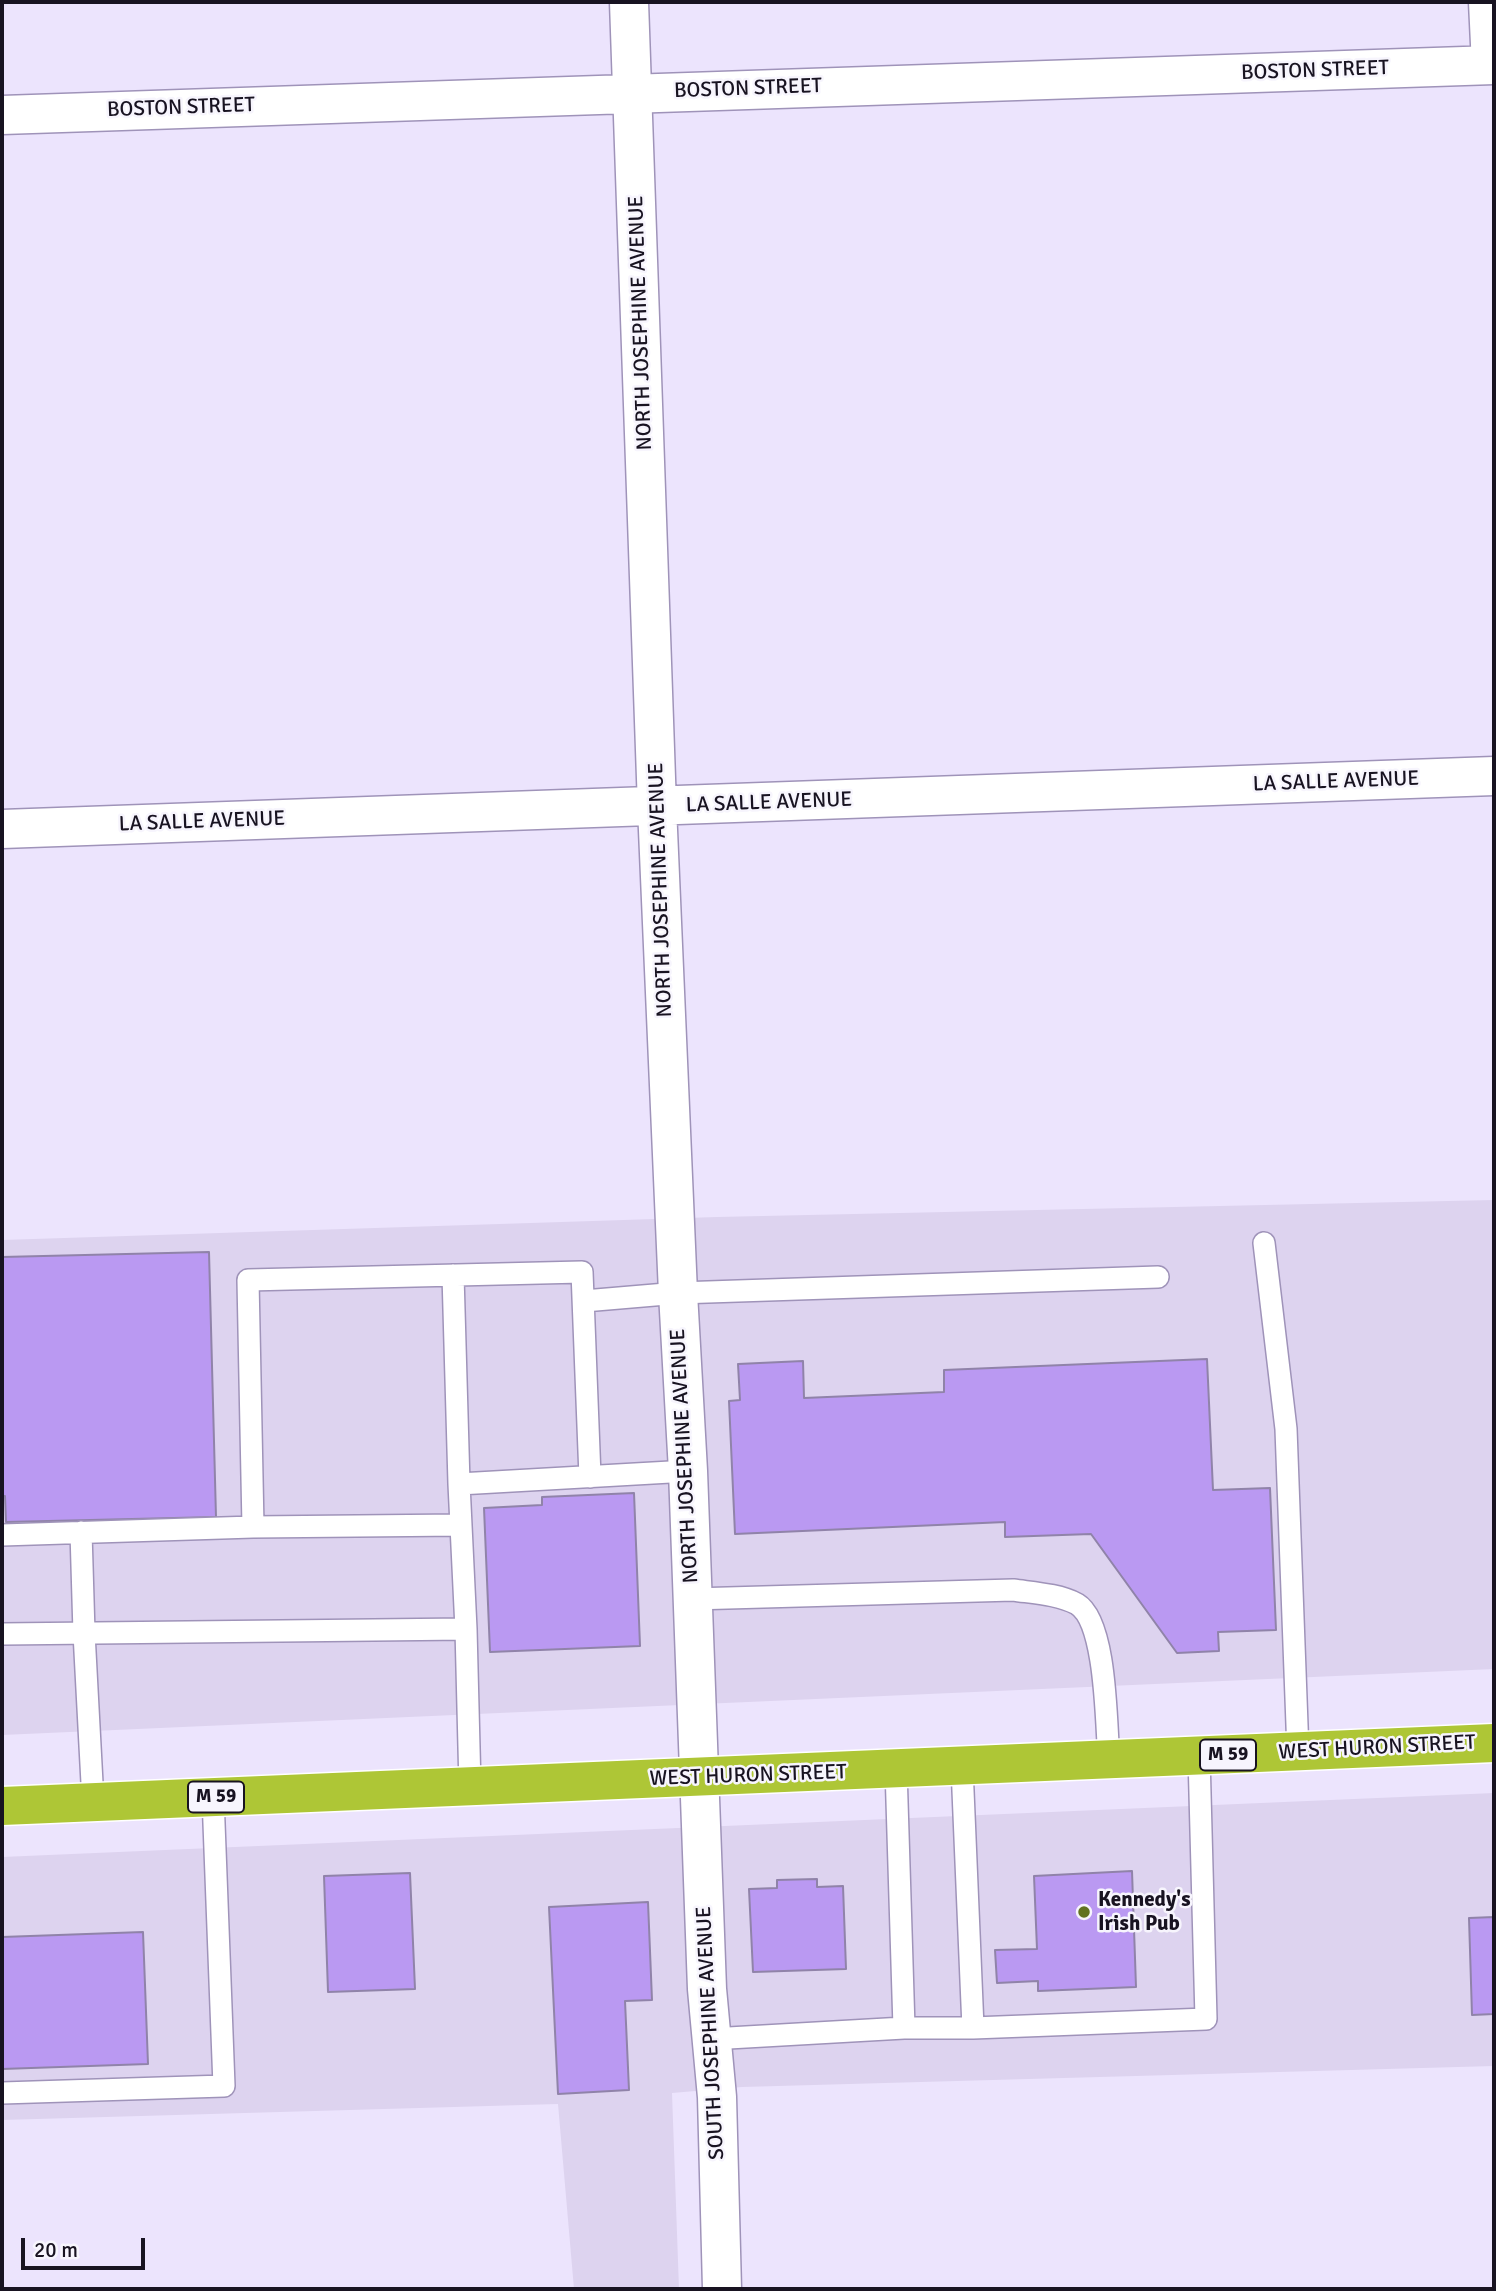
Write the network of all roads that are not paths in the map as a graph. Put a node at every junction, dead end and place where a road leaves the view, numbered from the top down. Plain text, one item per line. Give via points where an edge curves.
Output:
1 (629, 2) edge
2 (1488, 2) edge
3 (1493, 65) edge
4 (633, 93) junction
5 (2, 115) edge
6 (1494, 776) edge
7 (657, 807) junction
8 (2, 829) edge
9 (1264, 1243) dead end
10 (453, 1275) junction
11 (1158, 1277) dead end
12 (678, 1293) junction
13 (584, 1301) junction
14 (688, 1471) junction
15 (590, 1478) junction
16 (459, 1484) junction
17 (461, 1525) junction
18 (253, 1527) junction
19 (81, 1532) junction
20 (2, 1535) edge
21 (692, 1599) junction
22 (466, 1629) junction
23 (83, 1633) junction
24 (2, 1634) edge
25 (1494, 1743) edge
26 (1298, 1752) junction
27 (1199, 1756) junction
28 (1109, 1760) junction
29 (962, 1766) junction
30 (896, 1769) junction
31 (700, 1778) junction
32 (470, 1787) junction
33 (213, 1797) junction
34 (93, 1802) junction
35 (2, 1806) edge
36 (904, 2028) junction
37 (973, 2028) junction
38 (712, 2039) junction
39 (2, 2093) edge
40 (722, 2289) edge

1 - 4 street, NORTH JOSEPHINE AVENUE
2 - 3 street
3 - 4 street, BOSTON STREET
4 - 5 street, BOSTON STREET
4 - 7 street, NORTH JOSEPHINE AVENUE
6 - 7 street, LA SALLE AVENUE
7 - 8 street, LA SALLE AVENUE
7 - 12 street, NORTH JOSEPHINE AVENUE
9 - 26 lane via 1286,1429
10 - 13 lane via 582,1272
10 - 16 lane
10 - 18 lane via 248,1280
11 - 12 lane
12 - 13 lane
12 - 14 street, NORTH JOSEPHINE AVENUE
13 - 15 lane
14 - 15 lane
14 - 21 street, NORTH JOSEPHINE AVENUE
15 - 16 lane
16 - 17 lane
17 - 18 lane
17 - 22 lane
18 - 19 lane
19 - 20 lane
19 - 23 lane
21 - 28 lane via 1013,1590 1047,1594 1078,1605 1093,1623 1100,1650
21 - 31 street, NORTH JOSEPHINE AVENUE
22 - 23 lane
22 - 32 lane
23 - 24 lane
23 - 34 lane
25 - 26 highway, WEST HURON STREET / M 59
26 - 27 highway, WEST HURON STREET / M 59
27 - 28 highway, WEST HURON STREET / M 59
27 - 37 lane via 1206,2019
28 - 29 highway, WEST HURON STREET / M 59
29 - 30 highway, WEST HURON STREET / M 59
29 - 37 lane
30 - 31 highway, WEST HURON STREET / M 59
30 - 36 lane
31 - 32 highway, WEST HURON STREET / M 59
31 - 38 street, SOUTH JOSEPHINE AVENUE
32 - 33 highway, WEST HURON STREET / M 59
33 - 34 highway, WEST HURON STREET / M 59
33 - 39 lane via 224,2086
34 - 35 highway, WEST HURON STREET / M 59
36 - 37 lane
36 - 38 lane
38 - 40 street, SOUTH JOSEPHINE AVENUE

